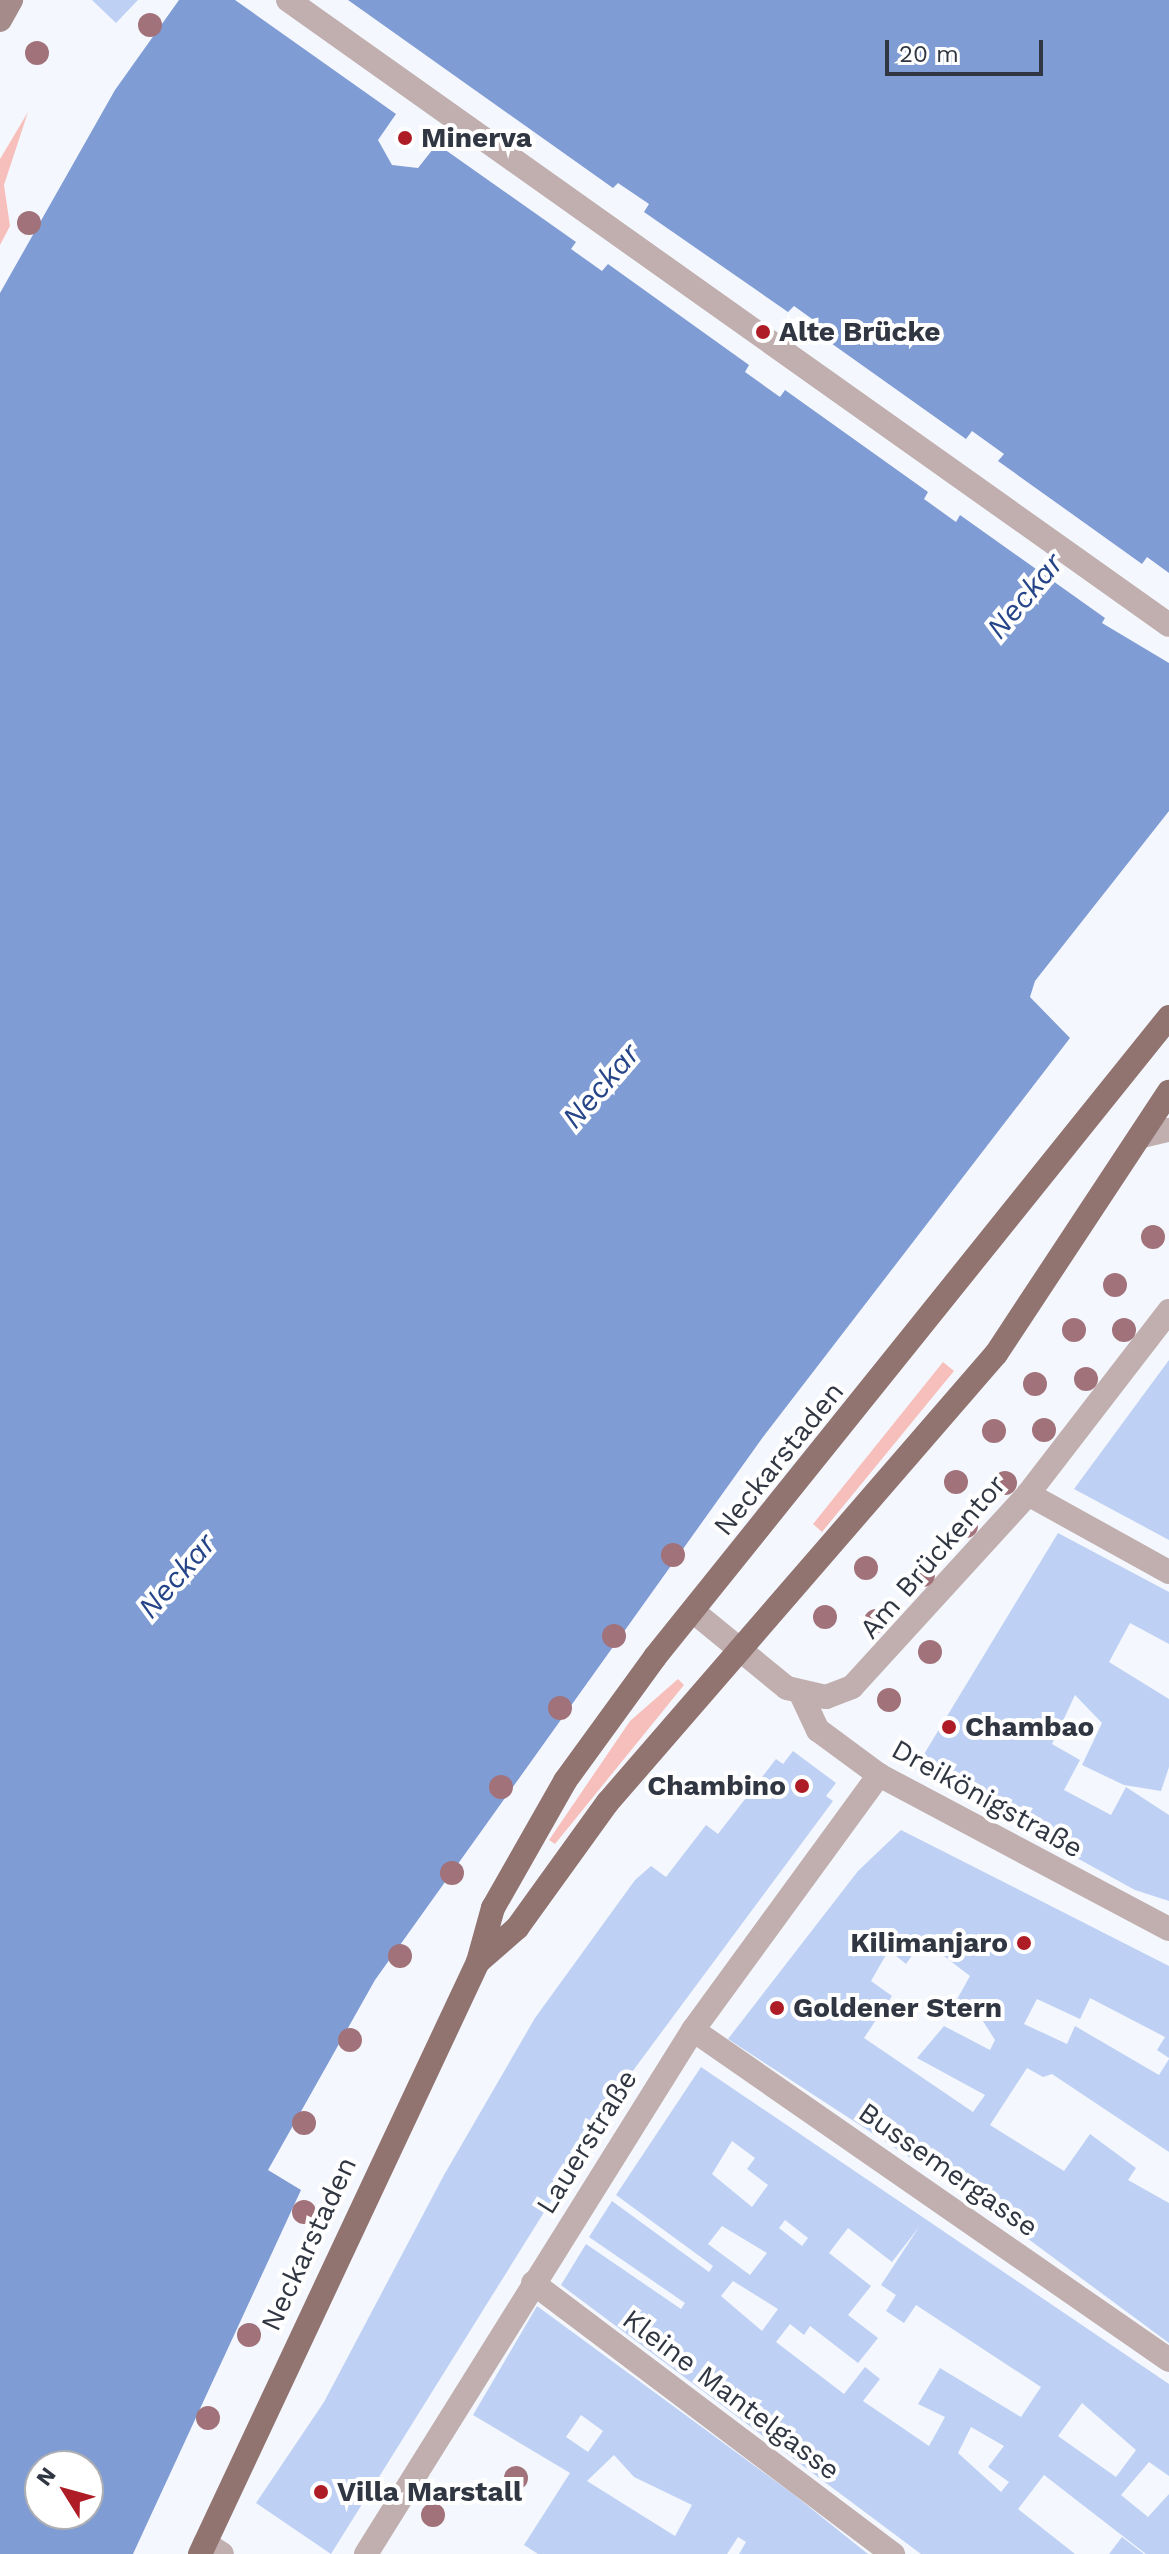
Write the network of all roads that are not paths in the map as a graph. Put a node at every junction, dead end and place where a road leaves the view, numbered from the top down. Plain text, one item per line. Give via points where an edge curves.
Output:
1 (11, 0) edge
2 (288, 0) edge
3 (0, 20) edge
4 (1169, 625) edge
5 (1169, 1017) edge
6 (1169, 1092) edge
7 (1169, 1130) edge
8 (1142, 1136) junction
9 (1169, 1311) edge
10 (1028, 1494) junction
11 (1169, 1572) edge
12 (694, 1612) junction
13 (740, 1653) junction
14 (801, 1694) junction
15 (879, 1775) junction
16 (1169, 1929) edge
17 (478, 1962) junction
18 (693, 2030) junction
19 (533, 2283) junction
20 (1169, 2360) edge
21 (209, 2550) edge
22 (366, 2554) edge
23 (893, 2554) edge

1 - 3 main road
2 - 4 street
5 - 12 main road, Neckarstaden
6 - 8 main road, Neckarstaden
7 - 8 street
8 - 13 main road, Neckarstaden via 996,1354
9 - 10 street, Am Brückentor
10 - 11 street
10 - 14 street, Am Brückentor via 871,1673 838,1693
12 - 13 street
12 - 17 main road, Neckarstaden via 557,1794 493,1908
13 - 14 street
13 - 17 main road, Neckarstaden via 608,1802 517,1928
14 - 15 street, Dreikönigstraße via 818,1730
15 - 16 street, Dreikönigstraße
15 - 18 street, Lauerstraße
17 - 21 main road, Neckarstaden
18 - 19 street, Lauerstraße
18 - 20 street, Bussemergasse
19 - 22 street, Lauerstraße via 404,2469
19 - 23 street, Kleine Mantelgasse

